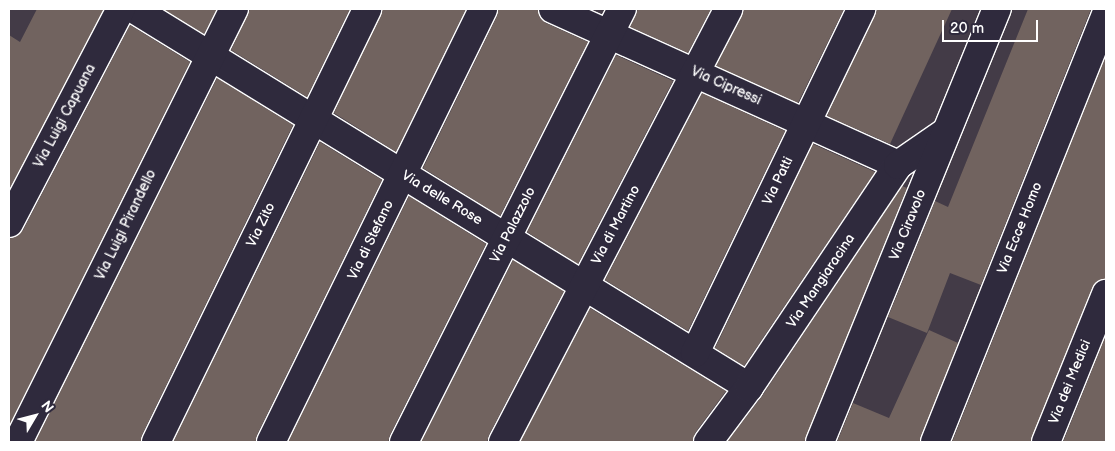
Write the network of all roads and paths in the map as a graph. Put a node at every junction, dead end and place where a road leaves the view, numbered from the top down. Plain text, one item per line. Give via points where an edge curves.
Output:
1 (121, 9) edge
2 (134, 9) edge
3 (234, 9) edge
4 (367, 9) edge
5 (482, 9) edge
6 (553, 9) edge
7 (622, 9) edge
8 (728, 9) edge
9 (861, 9) edge
10 (997, 9) edge
11 (1106, 14) edge
12 (609, 35) junction
13 (210, 55) junction
14 (696, 73) junction
15 (313, 118) junction
16 (806, 123) junction
17 (946, 132) junction
18 (898, 165) junction
19 (403, 174) junction
20 (9, 223) edge
21 (506, 237) junction
22 (584, 285) junction
23 (1106, 294) edge
24 (695, 353) junction
25 (749, 386) junction
26 (730, 414) junction
27 (18, 442) edge
28 (156, 442) edge
29 (270, 442) edge
30 (404, 442) edge
31 (503, 442) edge
32 (708, 442) edge
33 (718, 442) edge
34 (820, 442) edge
35 (934, 442) edge
36 (1046, 442) edge

1 - 20 street, Via Luigi Capuana
2 - 13 street, Via delle Rose
3 - 13 street, Via Luigi Pirandello
4 - 15 street, Via Zito
5 - 19 street, Via di Stefano
6 - 12 street, Via Cipressi
7 - 12 street, Via Palazzolo
8 - 14 street, Via di Martino
9 - 16 street, Via Patti
10 - 17 street, Via Ciravolo
11 - 35 street, Via Ecce Homo
12 - 14 street, Via Cipressi
12 - 21 street, Via Palazzolo
13 - 15 street, Via delle Rose
13 - 27 street, Via Luigi Pirandello
14 - 16 street, Via Cipressi
14 - 22 street, Via di Martino
15 - 19 street, Via delle Rose
15 - 28 street, Via Zito
16 - 18 street, Via Cipressi
16 - 24 street, Via Patti
17 - 18 street, Via Mangiaracina
17 - 34 street, Via Ciravolo
18 - 25 street, Via Mangiaracina
19 - 21 street, Via delle Rose
19 - 29 street, Via di Stefano
21 - 22 street, Via delle Rose
21 - 30 street, Via Palazzolo
22 - 24 street, Via delle Rose
22 - 31 street, Via di Martino
23 - 36 street, Via dei Medici
24 - 25 street, Via delle Rose
25 - 26 street, Via Mangiaracina
26 - 32 street, Via Mangiaracina
26 - 33 street

